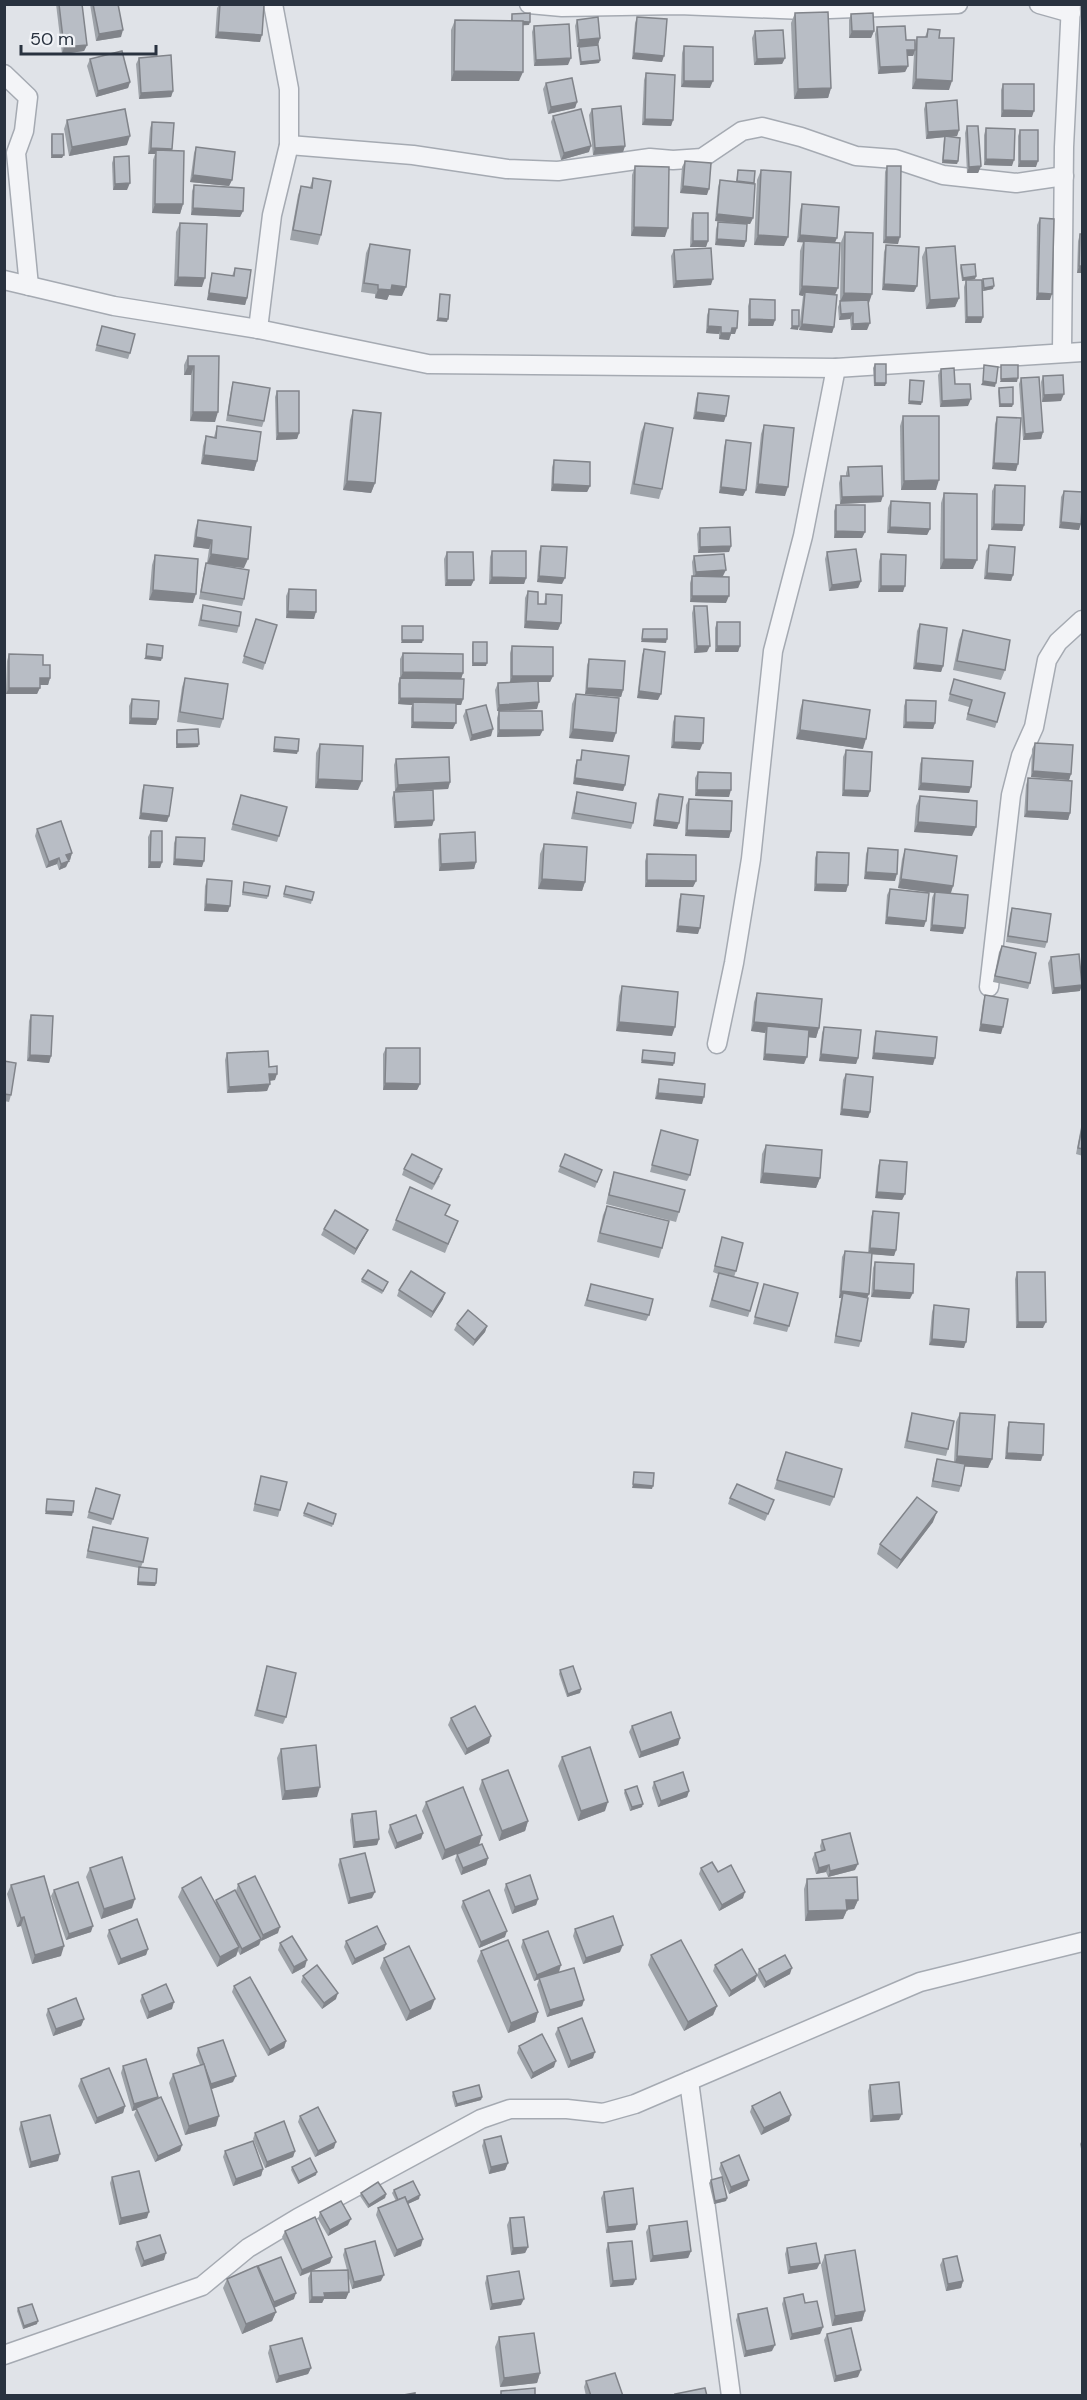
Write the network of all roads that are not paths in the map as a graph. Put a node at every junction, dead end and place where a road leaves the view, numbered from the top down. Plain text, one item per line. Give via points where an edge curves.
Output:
1 (273, 4) edge
2 (529, 4) edge
3 (958, 4) edge
4 (1039, 4) edge
5 (1071, 9) edge
6 (4, 74) edge
7 (289, 145) junction
8 (1064, 176) junction
9 (4, 280) edge
10 (29, 286) junction
11 (258, 330) junction
12 (1062, 351) junction
13 (1083, 352) edge
14 (836, 368) junction
15 (1083, 620) edge
16 (989, 987) dead end
17 (717, 1044) dead end
18 (1083, 1942) edge
19 (688, 2081) junction
20 (4, 2355) edge
21 (731, 2396) edge

1 - 7 street via 289,89
2 - 3 street via 804,10
4 - 5 street
5 - 8 street
6 - 10 street via 28,97 24,131 16,153
7 - 8 street via 558,171 632,160 702,158 741,132 762,127 856,156 895,159 943,175 1016,183
7 - 11 street via 272,215
8 - 12 street
9 - 10 street
10 - 11 street via 114,306
11 - 14 street via 428,364
12 - 13 street
12 - 14 street
14 - 17 street via 803,536 773,651 751,859
15 - 16 street via 1058,642 1047,660 1034,727 1021,756 1011,795
18 - 19 street via 920,1982
19 - 20 street via 603,2113 510,2109 482,2120 298,2218 248,2248 202,2286
19 - 21 street

